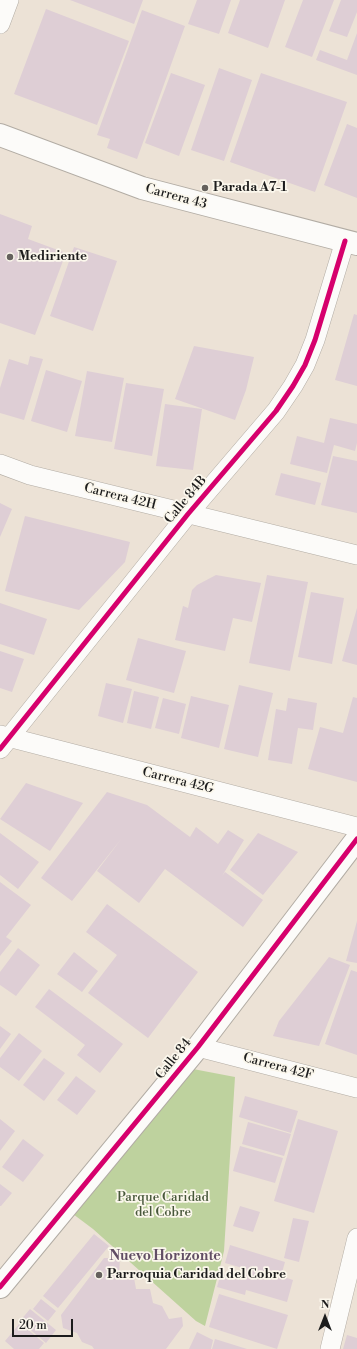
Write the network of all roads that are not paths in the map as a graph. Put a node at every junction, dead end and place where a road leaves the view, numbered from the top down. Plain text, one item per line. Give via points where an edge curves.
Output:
1 (9, 0) edge
2 (0, 24) edge
3 (0, 135) edge
4 (351, 243) edge
5 (0, 464) edge
6 (188, 514) junction
7 (357, 555) edge
8 (3, 741) edge
9 (357, 827) edge
10 (357, 839) edge
11 (198, 1046) junction
12 (357, 1088) edge
13 (357, 1238) edge
14 (0, 1287) edge
15 (330, 1349) edge

1 - 2 street
3 - 4 street, Carrera 43 via 142,188
4 - 6 street, Calle 84B via 315,340 294,386 276,411
5 - 6 street, Carrera 42H via 30,475
6 - 7 street, Carrera 42H
6 - 8 street, Calle 84B
8 - 9 street, Carrera 42G
10 - 11 street, Calle 84
11 - 12 street, Carrera 42F
11 - 14 street, Calle 84
13 - 15 street

